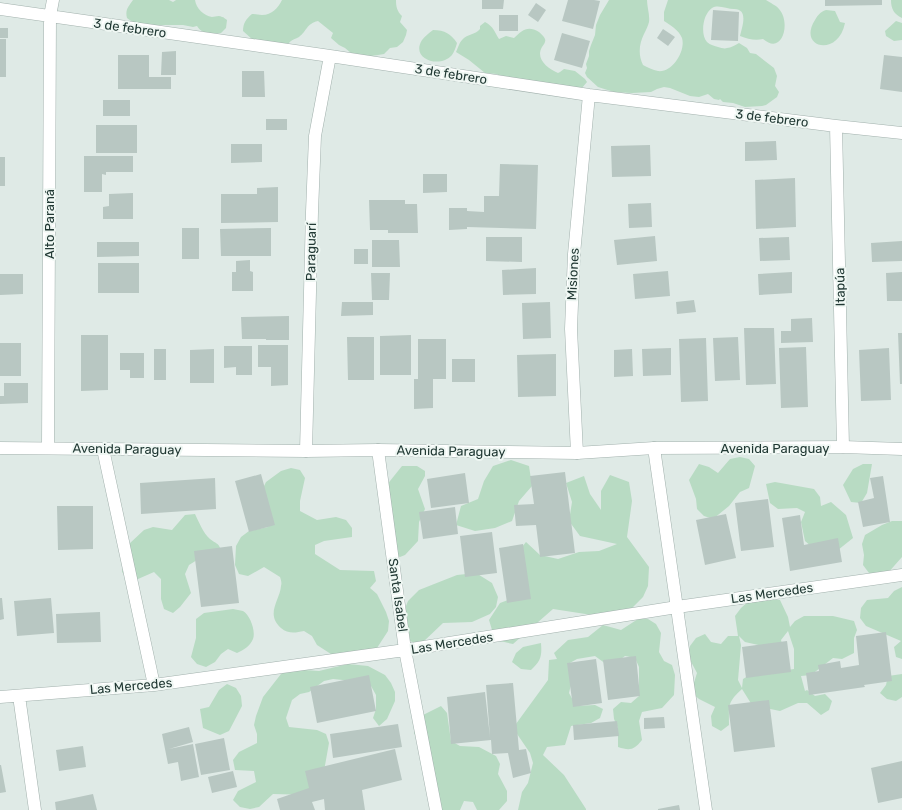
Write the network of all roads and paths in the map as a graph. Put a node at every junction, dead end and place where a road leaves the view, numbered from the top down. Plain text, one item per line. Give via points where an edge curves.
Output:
1 (53, 0) edge
2 (0, 10) edge
3 (50, 16) junction
4 (330, 56) junction
5 (589, 95) junction
6 (836, 126) junction
7 (902, 133) edge
8 (844, 447) junction
9 (0, 448) edge
10 (48, 448) junction
11 (654, 448) junction
12 (103, 449) junction
13 (902, 449) edge
14 (378, 450) junction
15 (306, 451) junction
16 (577, 453) junction
17 (902, 575) edge
18 (677, 607) junction
19 (405, 650) junction
20 (154, 685) junction
21 (19, 696) junction
22 (0, 697) edge
23 (35, 810) edge
24 (436, 810) edge
25 (706, 810) edge

1 - 3 street, Alto Paraná
2 - 3 street, 3 de febrero
3 - 4 street, 3 de febrero
3 - 10 street, Alto Paraná
4 - 5 street, 3 de febrero
4 - 15 street, Paraguarí via 315,136
5 - 6 street, 3 de febrero
5 - 16 street, Misiones via 574,254 571,329
6 - 7 street, 3 de febrero
6 - 8 street, Itapúa
8 - 11 street, Avenida Paraguay
8 - 13 street, Avenida Paraguay
9 - 10 street, Avenida Paraguay
10 - 12 street, Avenida Paraguay
11 - 16 street, Avenida Paraguay
11 - 18 street
12 - 15 street, Avenida Paraguay
12 - 20 street
14 - 15 street, Avenida Paraguay
14 - 16 street, Avenida Paraguay
14 - 19 street, Santa Isabel
17 - 18 street, Las Mercedes
18 - 19 street, Las Mercedes
18 - 25 street
19 - 20 street, Las Mercedes
19 - 24 street, Santa Isabel
20 - 21 street, Las Mercedes
21 - 22 street, Las Mercedes
21 - 23 street

